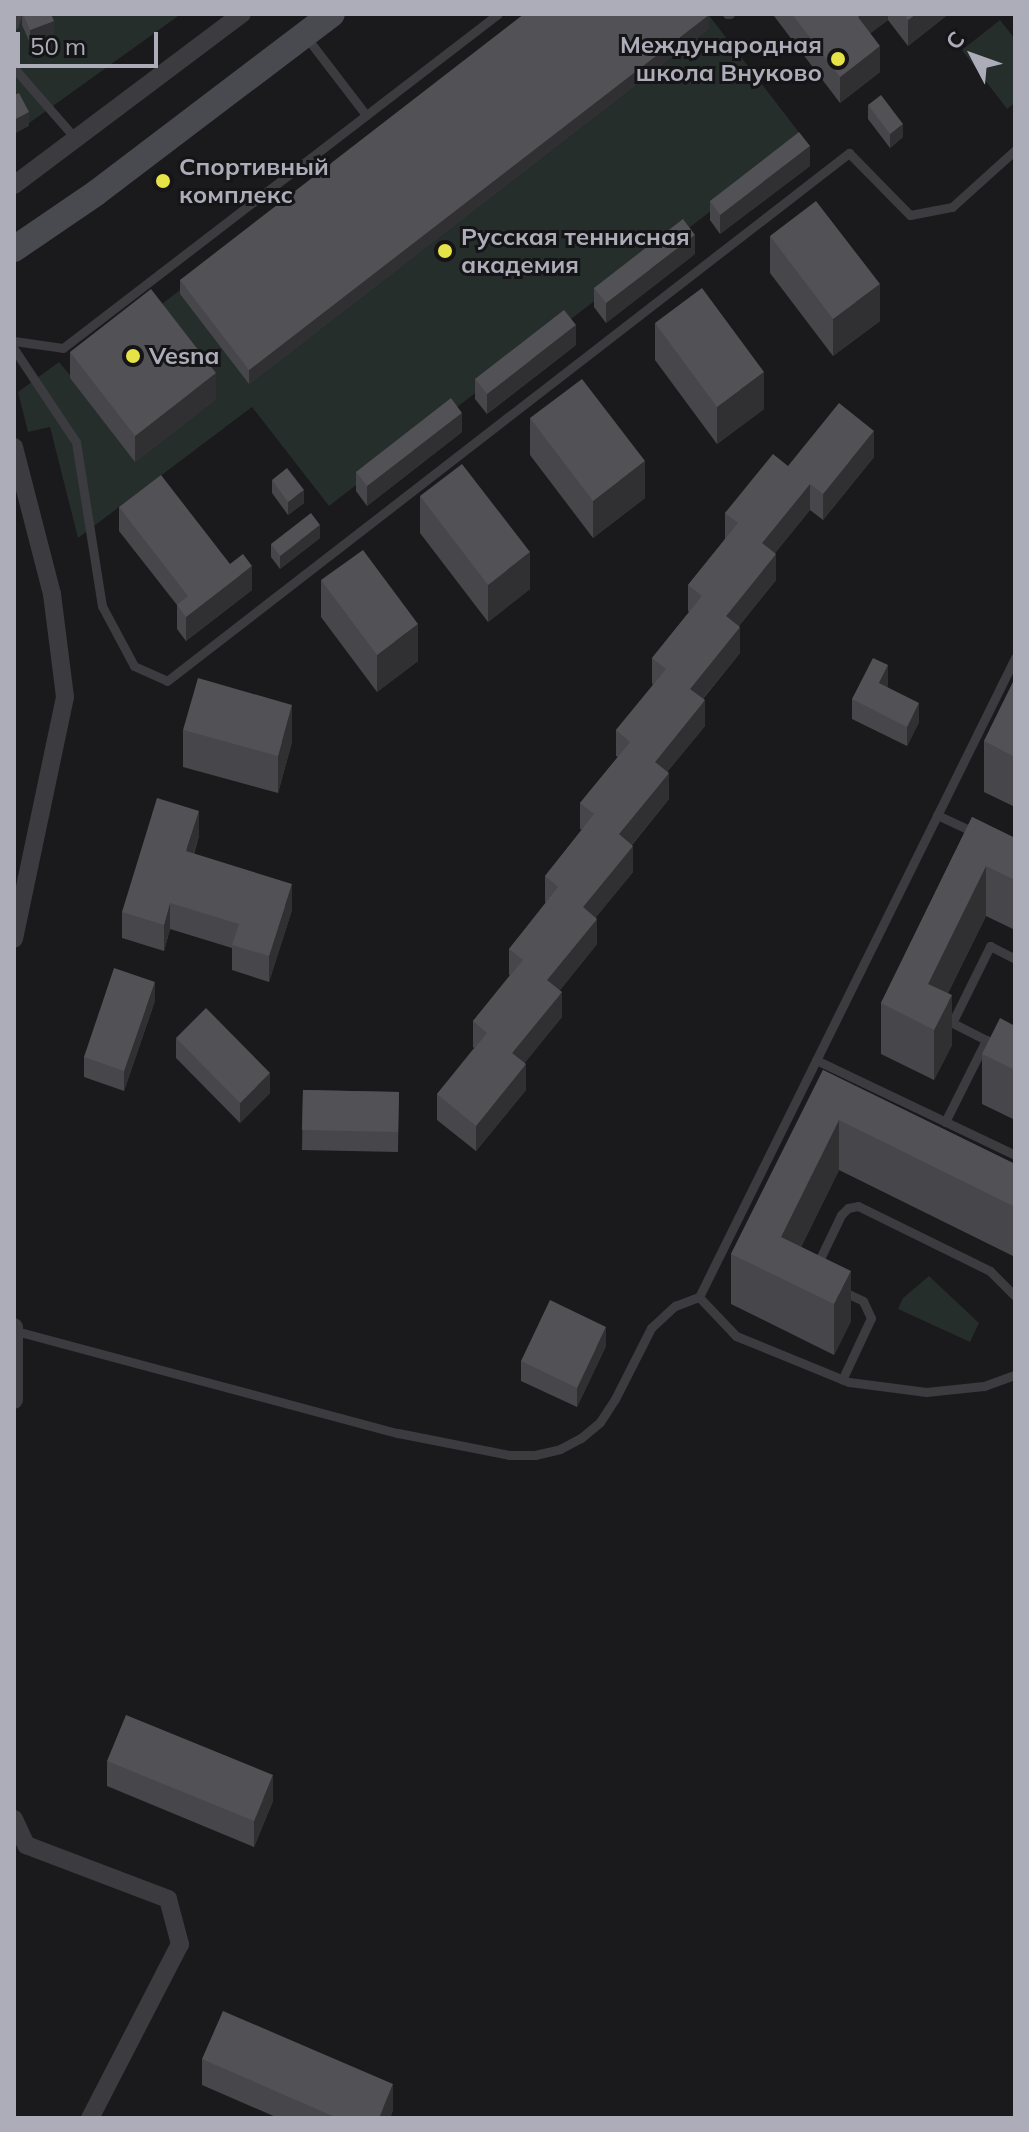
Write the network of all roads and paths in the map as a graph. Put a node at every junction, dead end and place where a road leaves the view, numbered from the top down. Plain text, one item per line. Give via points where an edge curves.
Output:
1 (17, 14) edge
2 (242, 14) edge
3 (498, 14) edge
4 (330, 15) edge
5 (14, 25) edge
6 (305, 35) junction
7 (14, 68) edge
8 (366, 115) junction
9 (76, 139) junction
10 (1015, 150) edge
11 (14, 185) edge
12 (14, 249) edge
13 (14, 341) edge
14 (14, 349) edge
15 (14, 447) edge
16 (1015, 658) edge
17 (937, 815) junction
18 (989, 840) edge
19 (14, 939) edge
20 (1015, 959) edge
21 (986, 1040) junction
22 (1004, 1049) edge
23 (816, 1060) junction
24 (804, 1086) junction
25 (818, 1093) edge
26 (945, 1122) junction
27 (1015, 1155) edge
28 (818, 1278) edge
29 (833, 1286) edge
30 (1015, 1296) edge
31 (699, 1297) junction
32 (15, 1329) edge
33 (1015, 1375) edge
34 (842, 1380) junction
35 (14, 1400) edge
36 (14, 1819) edge
37 (90, 2118) edge

1 - 5 lane
2 - 9 street
3 - 8 lane
4 - 6 main road
6 - 8 lane
6 - 12 main road
7 - 9 lane
8 - 13 lane via 63,348
9 - 11 street
10 - 14 lane via 952,207 910,215 849,153 167,681 134,666 102,606 76,442
15 - 19 street via 52,594 65,697
16 - 17 lane
17 - 18 lane
17 - 23 lane
20 - 21 lane via 990,946 952,1023
21 - 22 lane
21 - 26 lane
23 - 24 lane
23 - 26 lane
24 - 25 lane
24 - 31 lane
26 - 27 lane
28 - 30 lane via 816,1265 841,1215 858,1206 990,1271
29 - 34 lane via 871,1311 870,1324
31 - 32 lane via 675,1306 651,1328 600,1422 571,1443 535,1455 509,1455 398,1433
31 - 34 lane via 736,1336
32 - 35 street
33 - 34 lane via 984,1386 926,1392
36 - 37 street via 26,1845 168,1899 180,1944

